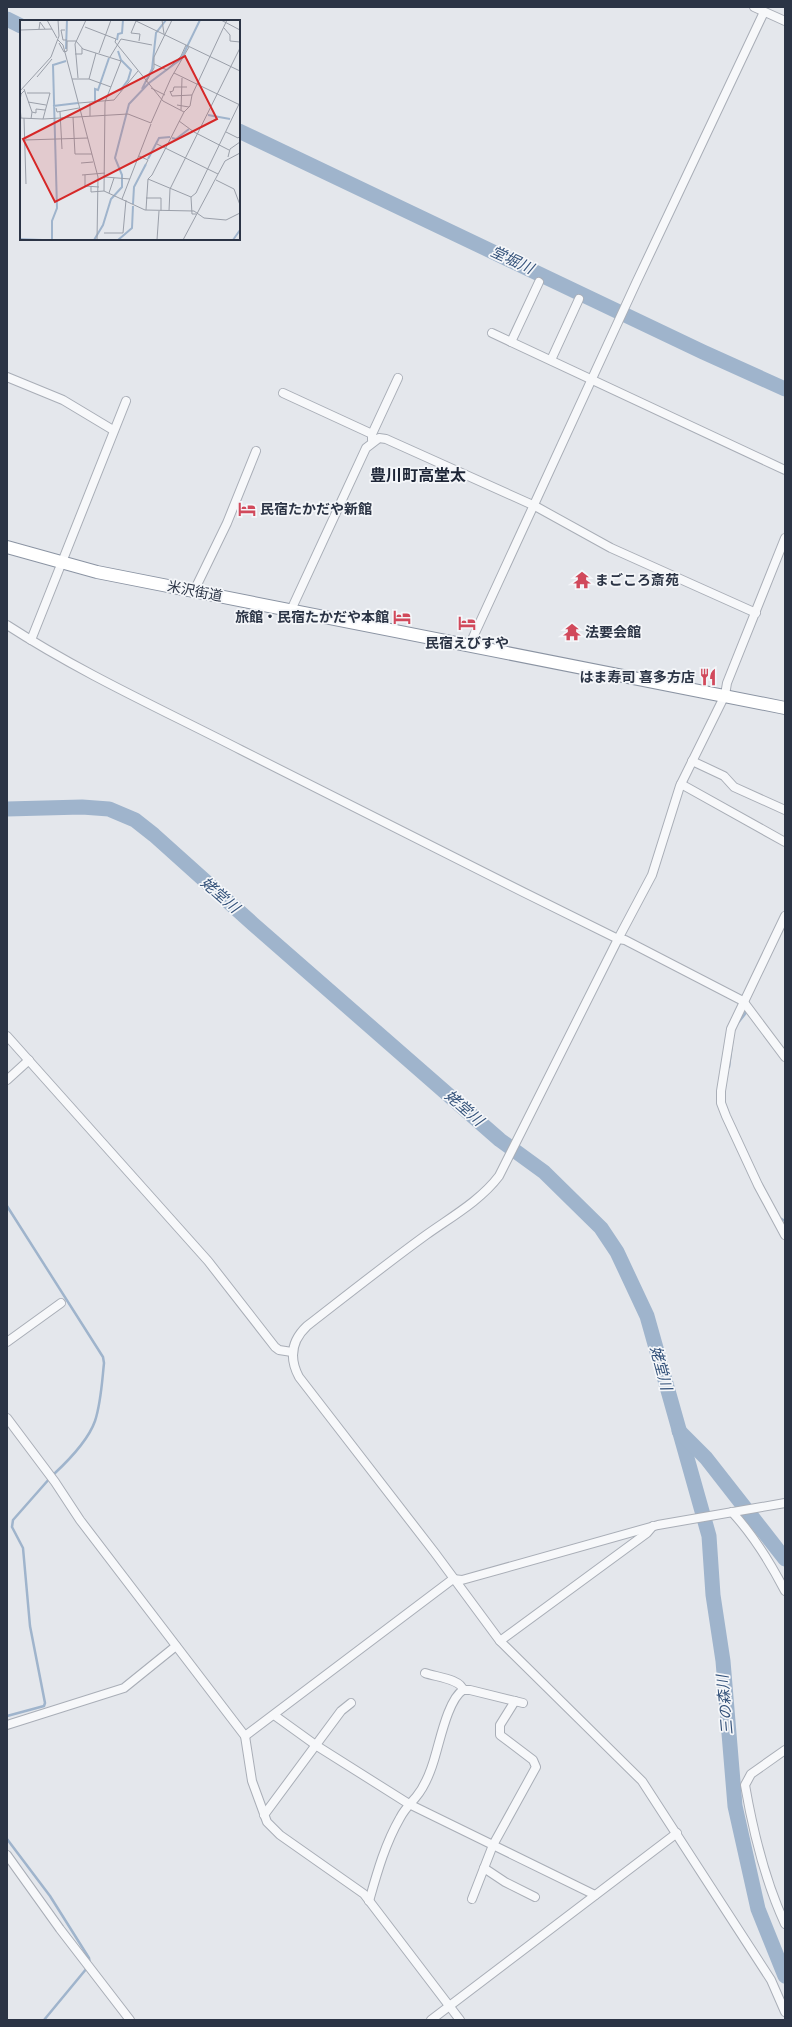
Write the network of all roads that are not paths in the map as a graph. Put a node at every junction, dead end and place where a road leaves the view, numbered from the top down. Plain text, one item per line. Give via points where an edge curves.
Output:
1 (754, 7) edge
2 (764, 12) junction
3 (785, 21) edge
4 (539, 282) dead end
5 (579, 299) dead end
6 (492, 333) dead end
7 (511, 342) junction
8 (551, 360) junction
9 (7, 377) edge
10 (398, 378) dead end
11 (592, 380) junction
12 (283, 394) dead end
13 (126, 401) dead end
14 (113, 430) junction
15 (372, 438) junction
16 (256, 451) dead end
17 (785, 470) edge
18 (535, 506) junction
19 (785, 538) edge
20 (7, 547) edge
21 (62, 563) junction
22 (194, 591) junction
23 (291, 610) junction
24 (756, 613) junction
25 (7, 625) edge
26 (31, 640) junction
27 (469, 646) junction
28 (725, 695) junction
29 (785, 708) edge
30 (692, 761) junction
31 (681, 784) junction
32 (785, 810) edge
33 (785, 842) edge
34 (785, 916) edge
35 (618, 939) junction
36 (743, 1001) junction
37 (7, 1036) edge
38 (785, 1057) edge
39 (29, 1060) junction
40 (7, 1080) edge
41 (785, 1235) edge
42 (61, 1303) dead end
43 (7, 1342) edge
44 (292, 1352) junction
45 (7, 1418) edge
46 (785, 1503) edge
47 (734, 1512) junction
48 (653, 1526) junction
49 (453, 1579) junction
50 (785, 1591) edge
51 (500, 1641) junction
52 (176, 1646) junction
53 (425, 1673) dead end
54 (463, 1690) junction
55 (351, 1703) dead end
56 (274, 1715) junction
57 (7, 1724) edge
58 (245, 1736) junction
59 (317, 1746) junction
60 (785, 1750) edge
61 (409, 1804) junction
62 (264, 1815) junction
63 (677, 1833) junction
64 (493, 1845) junction
65 (7, 1855) edge
66 (484, 1868) junction
67 (595, 1895) junction
68 (535, 1897) dead end
69 (472, 1899) dead end
70 (369, 1901) junction
71 (785, 1924) edge
72 (450, 2006) junction
73 (785, 2012) edge
74 (130, 2020) edge
75 (431, 2020) edge
76 (460, 2020) edge

1 - 2 street
2 - 3 street
2 - 11 street
4 - 7 street
5 - 8 street
6 - 7 street
7 - 8 street
8 - 11 street
9 - 14 street via 64,400
10 - 15 street
11 - 17 street
11 - 18 street
12 - 15 street
13 - 14 street
14 - 21 street
15 - 18 street via 386,439
15 - 23 street
16 - 22 street via 227,523
18 - 24 street via 611,548
18 - 27 street
19 - 24 street
20 - 21 highway, 米沢街道
21 - 22 highway, 米沢街道
21 - 26 street
22 - 23 highway, 米沢街道
23 - 27 highway, 米沢街道
24 - 28 street via 727,683
25 - 26 street
26 - 35 street via 248,754
27 - 28 highway, 米沢街道
28 - 29 highway, 米沢街道
28 - 30 street
30 - 31 street
30 - 32 street via 724,776 734,787
31 - 33 street
31 - 35 street via 652,876
34 - 36 street via 777,937
35 - 36 street via 625,940
35 - 44 street via 505,1167 491,1187 307,1326 299,1334
36 - 38 street
36 - 41 street via 728,1037 721,1081 721,1103 758,1185
37 - 39 street
39 - 40 street
39 - 44 street via 208,1261 274,1348
42 - 43 street
44 - 49 street via 294,1369 299,1377
45 - 52 street via 80,1520
46 - 47 street
47 - 48 street
47 - 50 street via 769,1559
48 - 49 street via 462,1580
48 - 51 street
49 - 51 street
49 - 56 street
51 - 63 street via 642,1781
52 - 57 street via 124,1688
52 - 58 street
53 - 54 street via 460,1683
54 - 61 street via 457,1694 446,1720 425,1783
54 - 64 street via 518,1702 500,1725 500,1735 533,1760 536,1767
55 - 59 street via 341,1711
56 - 58 street
56 - 59 street
58 - 62 street via 252,1781
59 - 61 street
59 - 62 street
60 - 71 street via 752,1774 745,1785 760,1849
61 - 64 street
61 - 70 street via 378,1866
62 - 70 street via 267,1822 280,1835 364,1894
63 - 67 street
63 - 73 street via 771,1980
64 - 66 street
64 - 67 street
65 - 74 street via 69,1942
66 - 68 street
66 - 69 street
67 - 72 street
70 - 72 street
72 - 75 street
72 - 76 street

